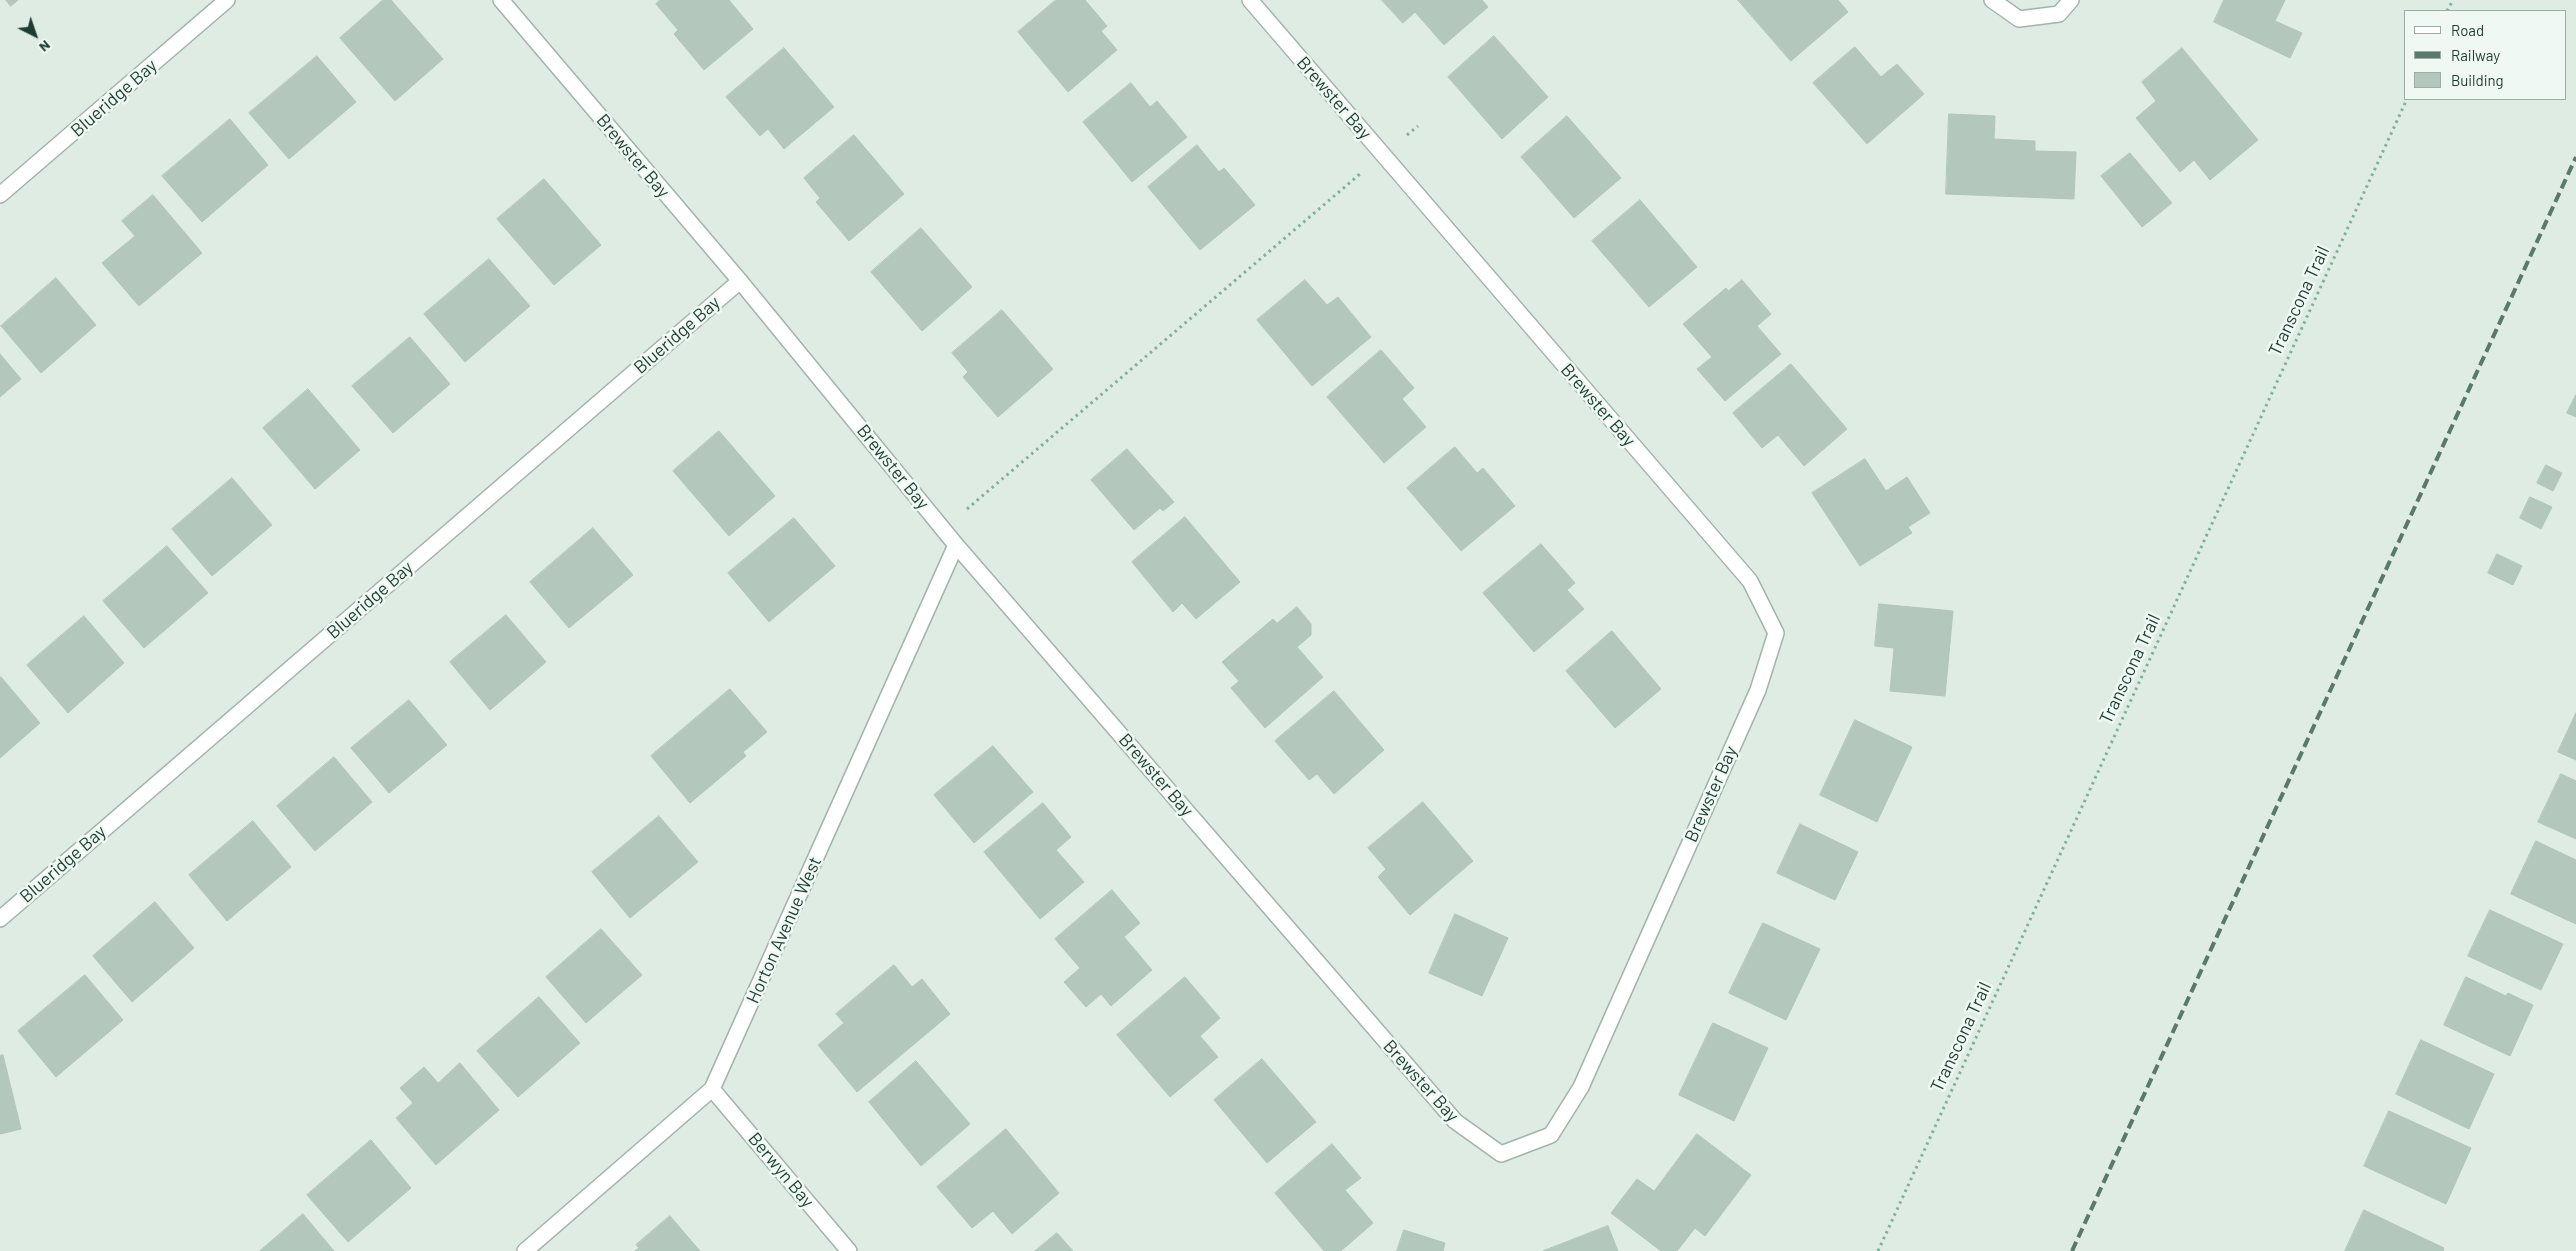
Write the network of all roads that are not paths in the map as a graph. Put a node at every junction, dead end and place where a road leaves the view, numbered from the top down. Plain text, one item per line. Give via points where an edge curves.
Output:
1 (227, 0) edge
2 (501, 0) edge
3 (1250, 0) edge
4 (1992, 0) edge
5 (2071, 0) edge
6 (0, 195) edge
7 (740, 281) junction
8 (956, 545) junction
9 (0, 919) edge
10 (712, 1090) junction
11 (525, 1251) edge
12 (849, 1251) edge

1 - 6 street, Blueridge Bay
2 - 7 street, Brewster Bay
3 - 8 street, Brewster Bay via 1750,581 1776,633 1758,690 1581,1087 1551,1136 1501,1154 1455,1121
4 - 5 street via 2019,18 2059,14
7 - 8 street, Brewster Bay
7 - 9 street, Blueridge Bay
8 - 10 street, Horton Avenue West
10 - 11 street, Horton Avenue West
10 - 12 street, Berwyn Bay

